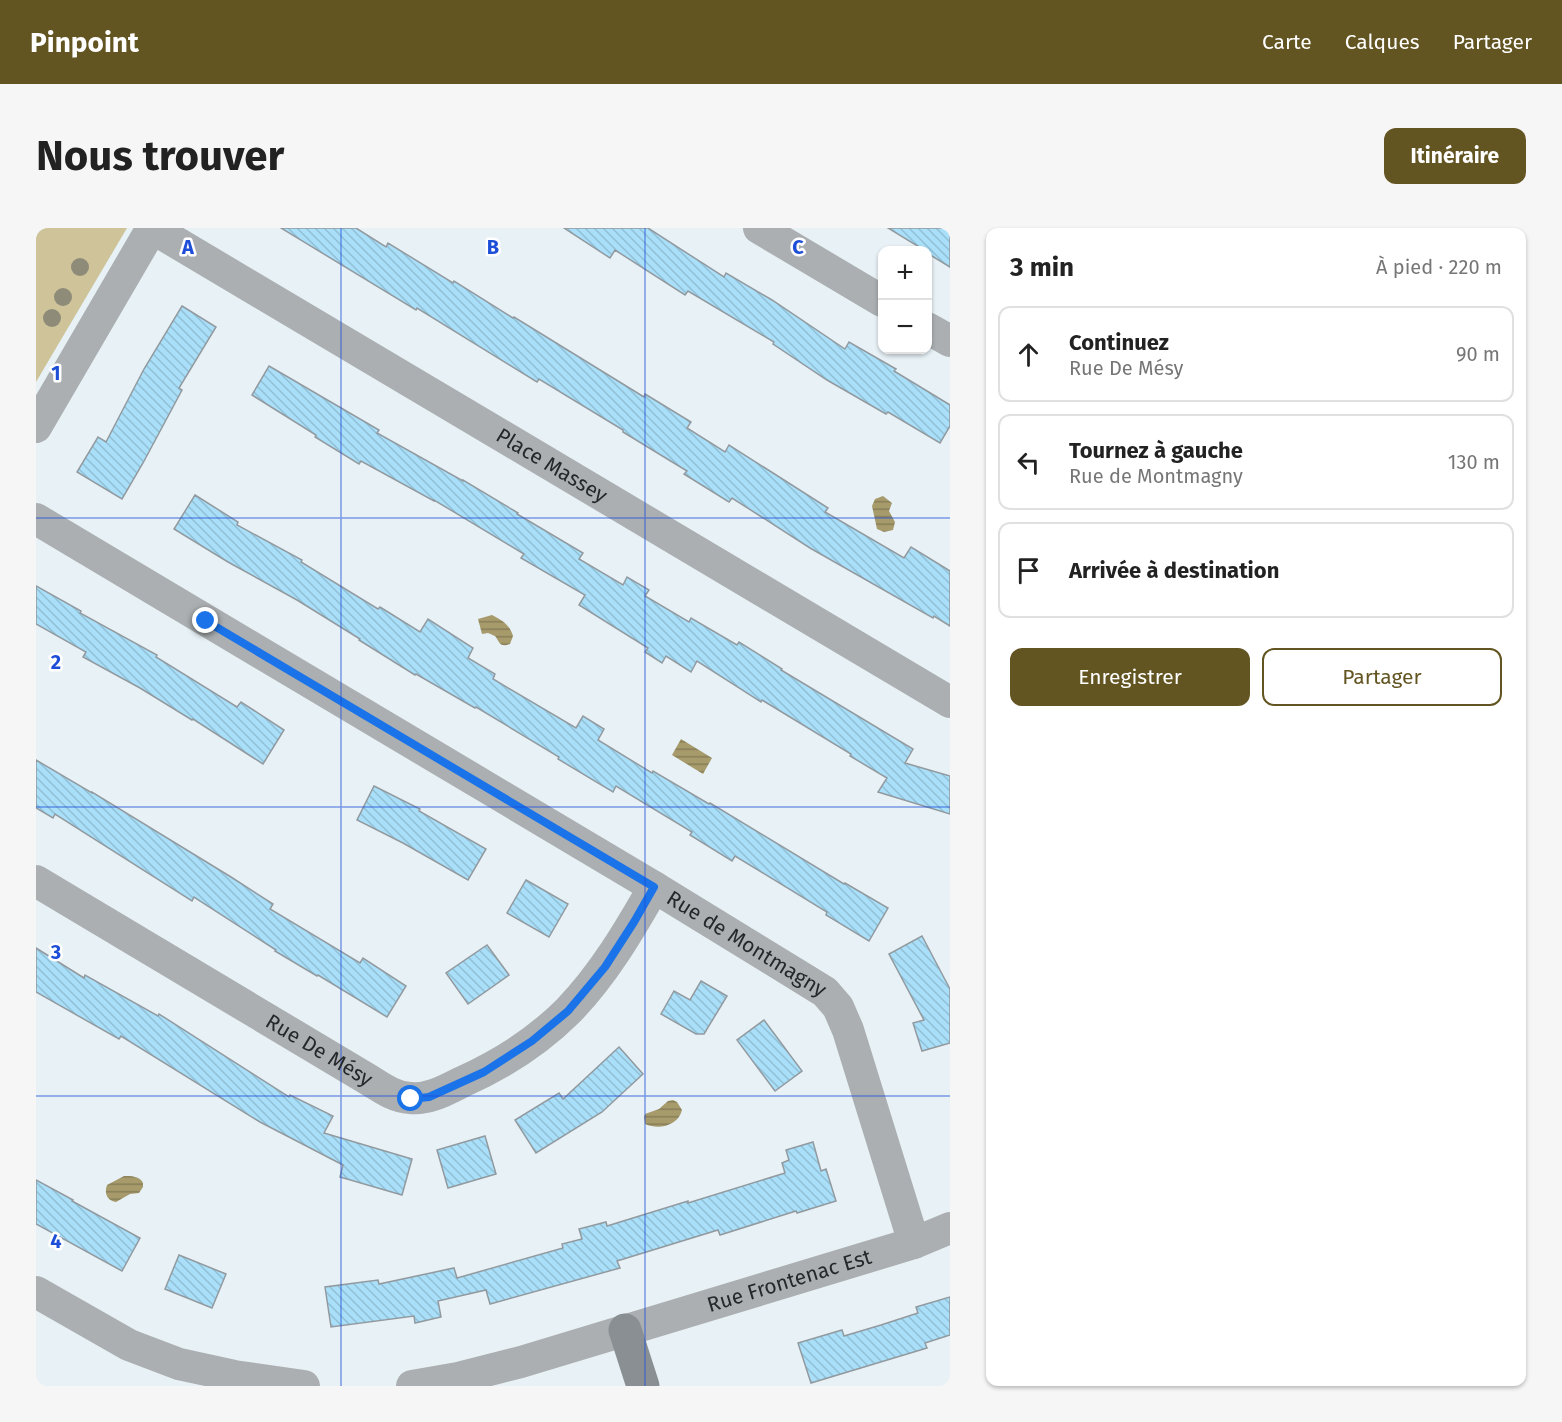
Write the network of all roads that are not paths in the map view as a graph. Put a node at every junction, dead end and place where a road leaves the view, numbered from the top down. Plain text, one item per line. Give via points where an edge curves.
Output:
1 (152, 228) edge
2 (759, 228) edge
3 (880, 300) edge
4 (932, 331) edge
5 (950, 341) edge
6 (36, 427) edge
7 (36, 519) edge
8 (950, 702) edge
9 (36, 881) edge
10 (654, 887) junction
11 (950, 1228) edge
12 (914, 1243) junction
13 (36, 1292) edge
14 (626, 1330) junction
15 (304, 1386) edge
16 (412, 1386) edge
17 (643, 1386) edge

1 - 6 street
1 - 8 street, Place Massey
2 - 3 street
4 - 5 street
7 - 10 street, Rue de Montmagny
9 - 10 street, Rue De Mésy via 394,1095 411,1099 429,1097 484,1072 532,1041 568,1011 605,967
10 - 12 street, Rue de Montmagny via 816,986 838,1007
11 - 12 street, Rue Frontenac Est
12 - 14 street, Rue Frontenac Est
13 - 15 street via 129,1345 178,1364
14 - 16 street, Rue Frontenac Est via 521,1362
14 - 17 street

